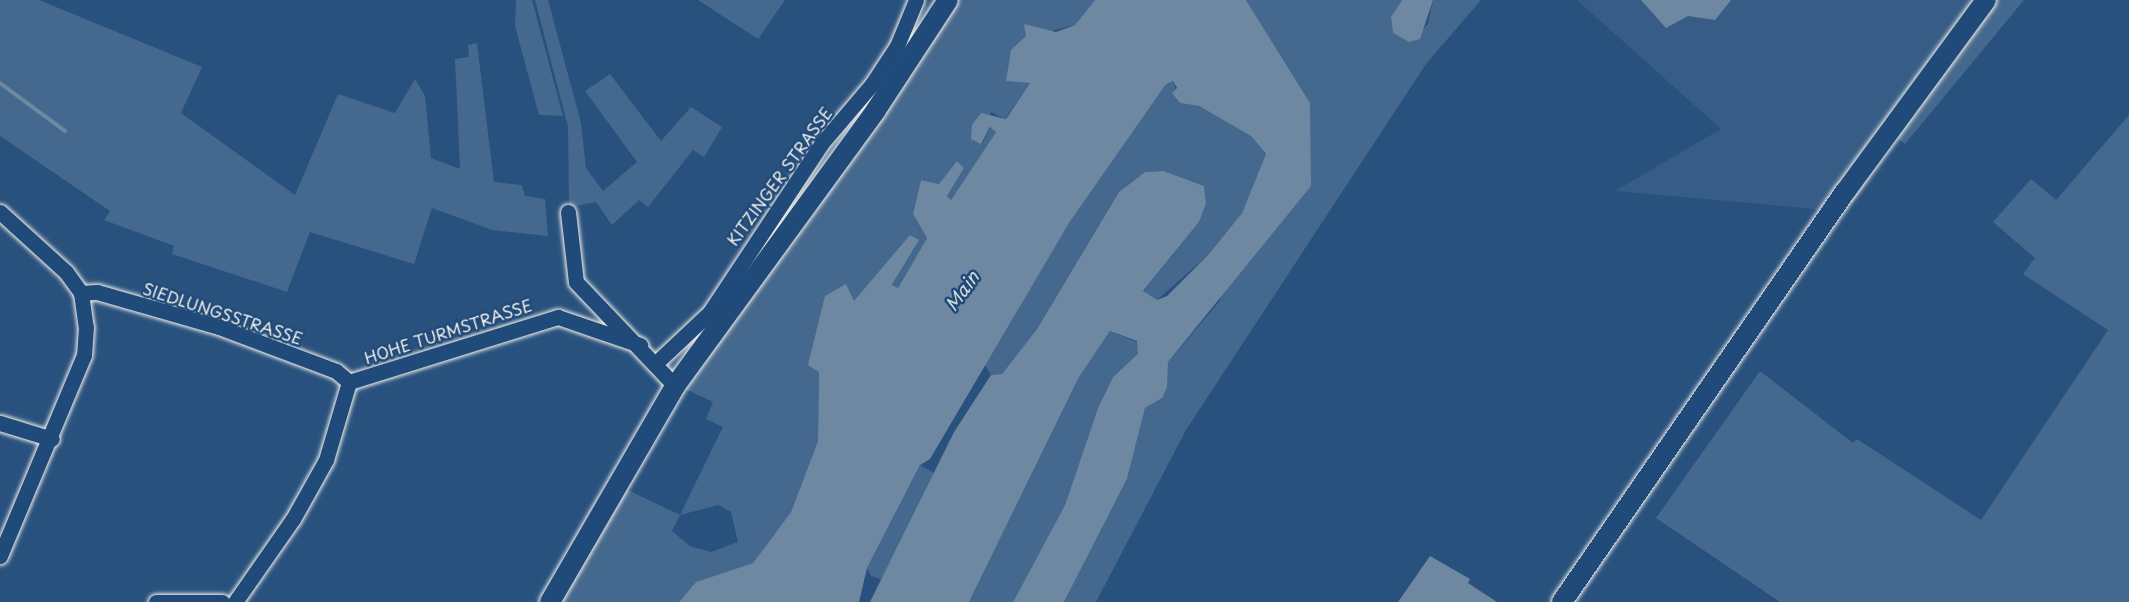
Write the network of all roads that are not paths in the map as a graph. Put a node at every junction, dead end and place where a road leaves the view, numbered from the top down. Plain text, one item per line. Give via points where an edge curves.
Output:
1 (916, 0) edge
2 (948, 0) edge
3 (1986, 0) edge
4 (0, 212) edge
5 (567, 212) dead end
6 (81, 293) junction
7 (640, 345) junction
8 (657, 362) junction
9 (349, 382) junction
10 (675, 386) junction
11 (0, 423) edge
12 (52, 439) junction
13 (0, 556) edge
14 (156, 602) edge
15 (222, 602) edge
16 (235, 602) edge
17 (550, 602) edge
18 (1562, 602) edge

1 - 8 street, KITZINGER STRASSE via 897,46 872,84 821,144 710,312
2 - 10 main road via 876,110
3 - 18 main road via 1858,174
4 - 6 street via 49,252
5 - 7 street via 576,282 586,299
6 - 9 street, SIEDLUNGSSTRASSE via 97,292 219,327 336,371
6 - 12 street via 84,355
7 - 8 street, HOHE TURMSTRASSE
7 - 9 street, HOHE TURMSTRASSE via 558,317
8 - 10 street, HOHE TURMSTRASSE
9 - 16 street, HOHE TURMSTRASSE via 326,460 293,519
10 - 17 main road
11 - 12 street
12 - 13 street
14 - 15 street

